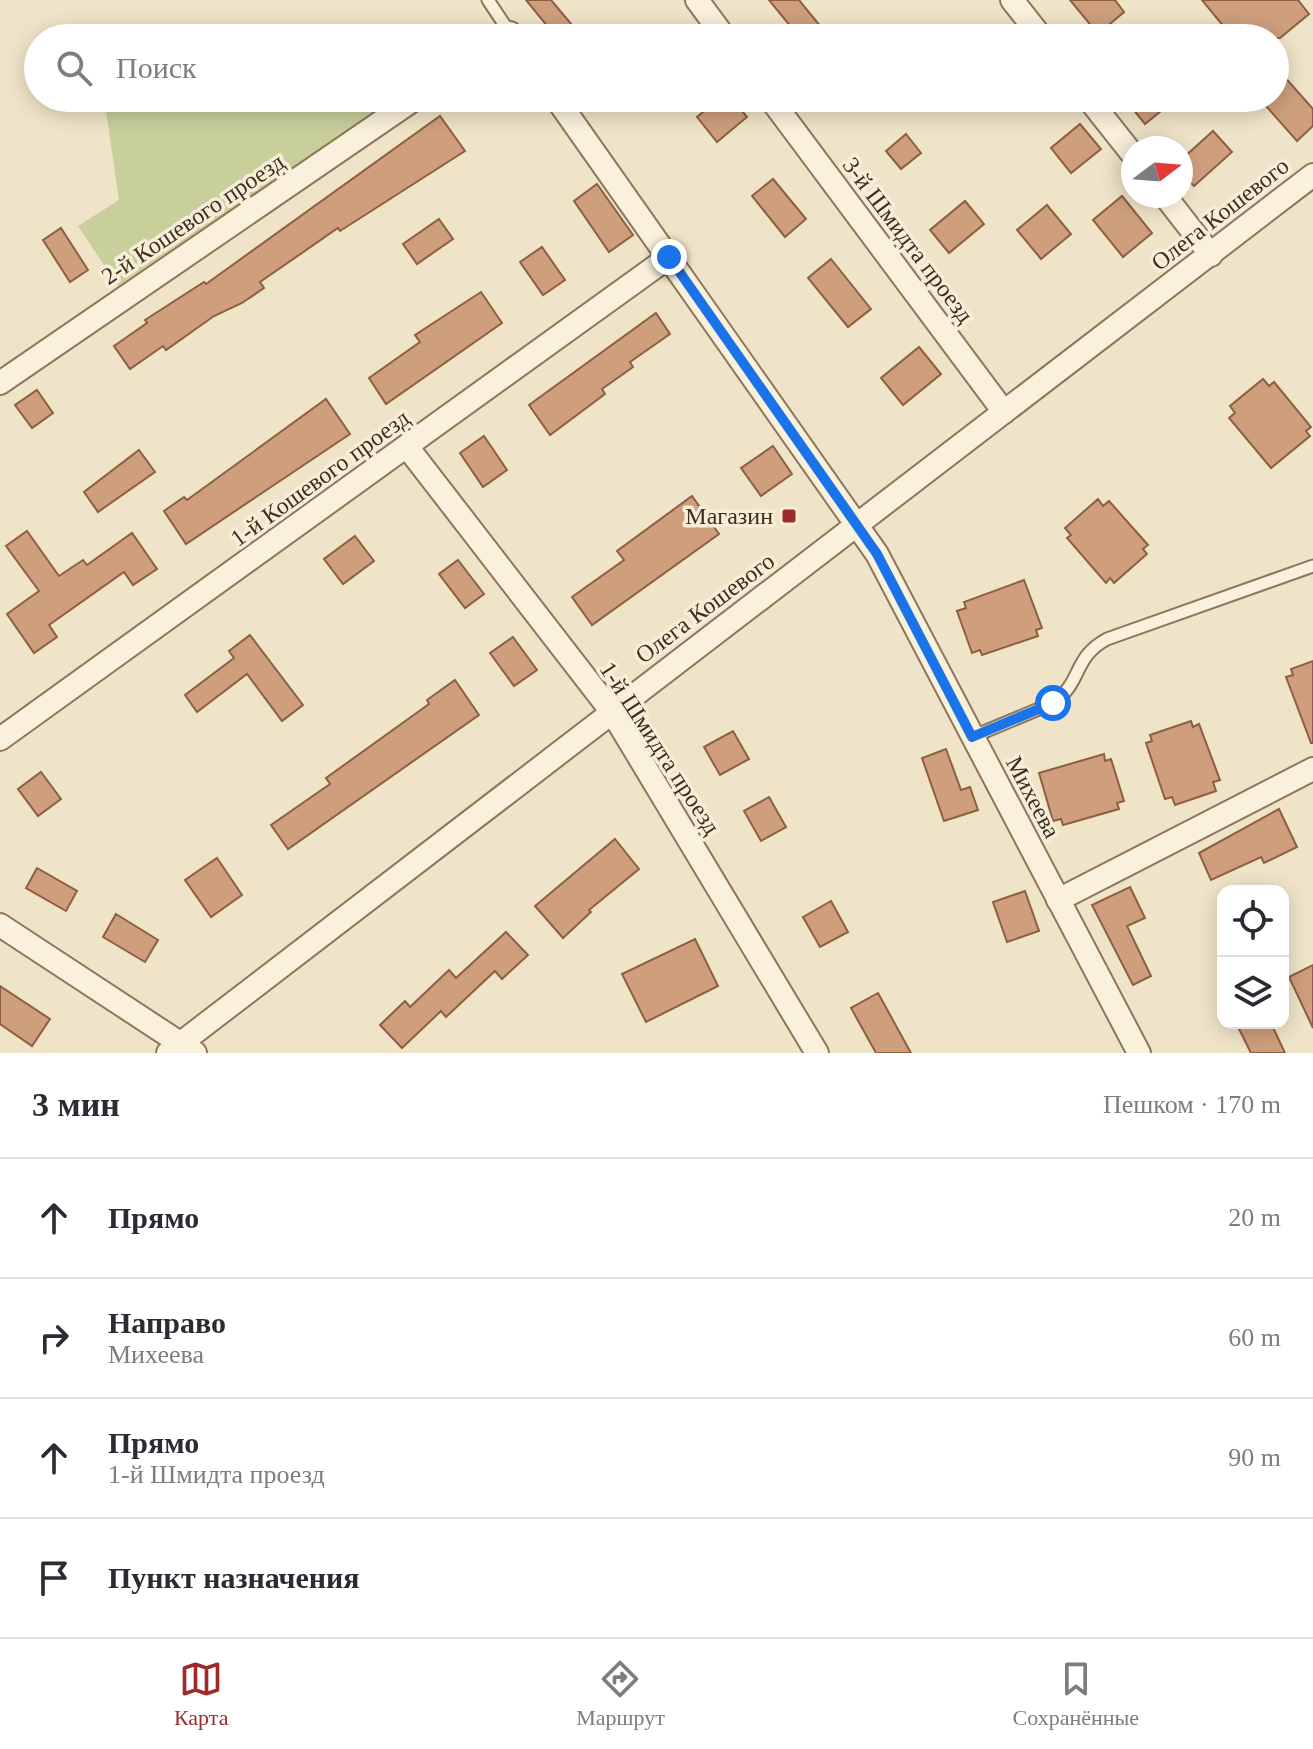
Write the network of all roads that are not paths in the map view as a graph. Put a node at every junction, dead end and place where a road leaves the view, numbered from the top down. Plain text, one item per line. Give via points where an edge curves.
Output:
1 (488, 0) edge
2 (697, 0) edge
3 (1012, 0) edge
4 (502, 24) edge
5 (715, 24) edge
6 (1031, 24) edge
7 (396, 112) edge
8 (566, 112) edge
9 (780, 112) edge
10 (1099, 112) edge
11 (1121, 140) edge
12 (1313, 175) edge
13 (1174, 208) edge
14 (1211, 255) junction
15 (669, 257) junction
16 (0, 383) edge
17 (1004, 412) junction
18 (408, 448) junction
19 (858, 524) junction
20 (1313, 566) edge
21 (612, 712) junction
22 (972, 737) junction
23 (0, 739) edge
24 (1313, 769) edge
25 (1058, 900) junction
26 (0, 925) edge
27 (180, 1049) edge
28 (817, 1053) edge
29 (1139, 1053) edge

1 - 4 lane
2 - 5 street
3 - 6 street
7 - 16 street, 2-й Кошевого проезд
8 - 15 street
9 - 17 street, 3-й Шмидта проезд
10 - 11 street
12 - 14 street, Олега Кошевого
13 - 14 street
14 - 17 street, Олега Кошевого
15 - 18 street, 1-й Кошевого проезд
15 - 19 street
17 - 19 street, Олега Кошевого
18 - 21 street, 1-й Шмидта проезд
18 - 23 street, 1-й Кошевого проезд
19 - 21 street, Олега Кошевого
19 - 22 street, Михеева
20 - 22 lane via 1091,647 1065,695
21 - 27 street, Олега Кошевого
21 - 28 street, 1-й Шмидта проезд
22 - 25 street, Михеева
24 - 25 street
25 - 29 street, Михеева
26 - 27 street

